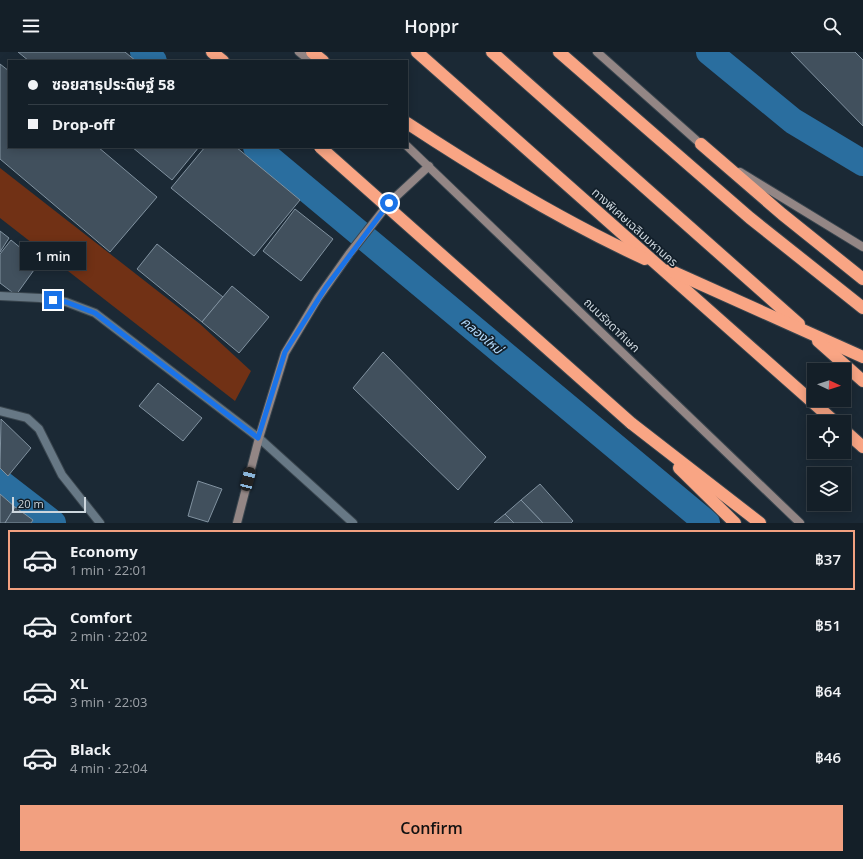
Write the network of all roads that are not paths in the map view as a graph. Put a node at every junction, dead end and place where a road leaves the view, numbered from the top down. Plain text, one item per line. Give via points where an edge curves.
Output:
1 (212, 52) edge
2 (299, 52) edge
3 (312, 52) edge
4 (417, 52) edge
5 (492, 52) edge
6 (559, 52) edge
7 (597, 52) edge
8 (221, 60) edge
9 (309, 60) edge
10 (322, 60) edge
11 (408, 124) edge
12 (700, 144) junction
13 (408, 147) edge
14 (321, 148) edge
15 (429, 166) junction
16 (863, 247) edge
17 (863, 279) edge
18 (0, 296) edge
19 (863, 308) edge
20 (863, 357) edge
21 (863, 381) edge
22 (0, 411) edge
23 (827, 415) edge
24 (631, 423) junction
25 (851, 436) edge
26 (258, 438) junction
27 (863, 447) edge
28 (100, 523) edge
29 (237, 523) edge
30 (353, 523) edge
31 (735, 523) edge
32 (760, 523) edge
33 (800, 523) edge

1 - 8 highway
2 - 9 main road
3 - 10 highway
4 - 23 highway, ทางพิเศษเฉลิมมหานคร
5 - 21 highway
6 - 19 highway via 750,218
7 - 12 main road
11 - 20 highway via 502,183 620,248
12 - 16 main road via 771,192
12 - 17 highway
13 - 15 main road, ถนนรัชดาภิเษก
14 - 24 highway, bridge
15 - 26 main road via 389,203 318,298 285,352
15 - 33 main road, ถนนรัชดาภิเษก
18 - 26 street via 66,302 95,313
22 - 28 street via 27,418 40,429 62,475
24 - 31 highway
24 - 32 highway
25 - 27 highway
26 - 29 main road
26 - 30 street

